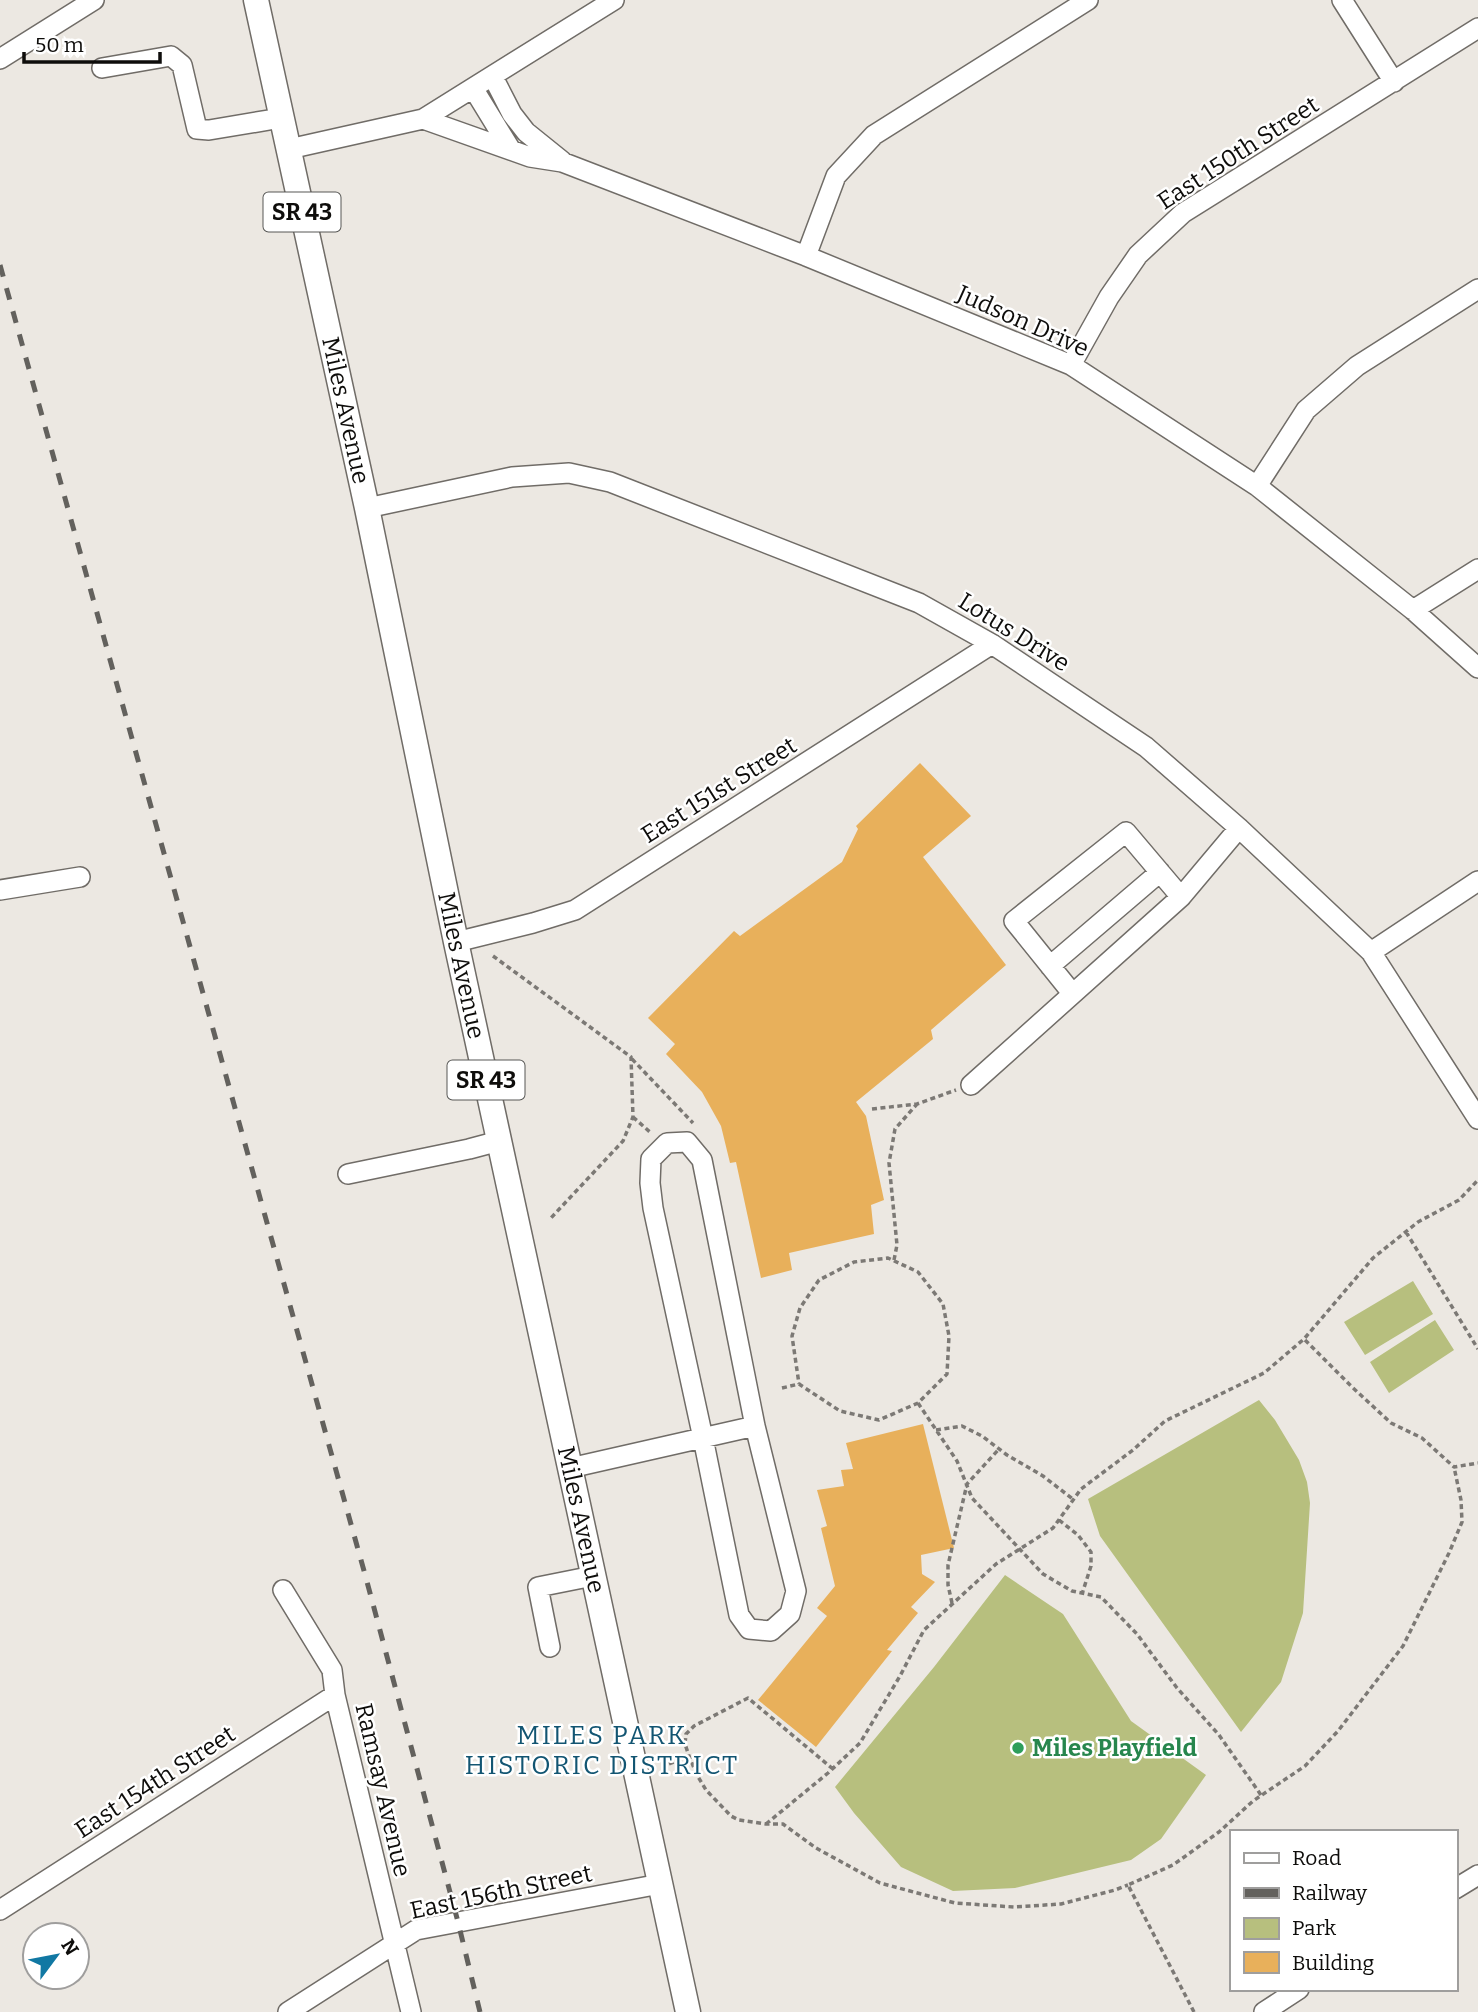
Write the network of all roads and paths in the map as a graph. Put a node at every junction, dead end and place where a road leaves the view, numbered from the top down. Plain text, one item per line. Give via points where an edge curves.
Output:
1 (94, 0) edge
2 (256, 0) edge
3 (614, 0) edge
4 (1088, 0) edge
5 (1342, 0) edge
6 (1478, 28) edge
7 (0, 59) edge
8 (102, 68) dead end
9 (493, 77) junction
10 (1394, 82) junction
11 (473, 88) junction
12 (281, 118) junction
13 (423, 119) junction
14 (289, 149) junction
15 (511, 150) junction
16 (562, 162) junction
17 (806, 256) junction
18 (1478, 289) edge
19 (1071, 365) junction
20 (1258, 486) junction
21 (367, 508) junction
22 (1478, 569) edge
23 (1413, 610) junction
24 (992, 644) junction
25 (1478, 668) edge
26 (1239, 828) junction
27 (1160, 872) junction
28 (80, 877) dead end
29 (1478, 881) edge
30 (0, 890) edge
31 (1181, 897) junction
32 (456, 942) junction
33 (1371, 952) junction
34 (494, 956) dead end
35 (1050, 966) junction
36 (1072, 993) junction
37 (631, 1057) junction
38 (971, 1085) joint
39 (917, 1104) junction
40 (872, 1109) dead end
41 (633, 1117) junction
42 (1478, 1119) edge
43 (693, 1123) dead end
44 (651, 1133) dead end
45 (499, 1141) junction
46 (348, 1174) dead end
47 (1478, 1180) edge
48 (550, 1219) dead end
49 (1406, 1232) junction
50 (894, 1261) junction
51 (1304, 1339) junction
52 (1478, 1349) edge
53 (799, 1384) junction
54 (782, 1388) dead end
55 (919, 1403) junction
56 (755, 1426) junction
57 (936, 1430) junction
58 (703, 1438) junction
59 (999, 1449) junction
60 (1478, 1463) edge
61 (1454, 1467) junction
62 (570, 1468) junction
63 (967, 1484) junction
64 (1074, 1500) junction
65 (1059, 1520) junction
66 (1019, 1549) junction
67 (593, 1576) junction
68 (283, 1590) dead end
69 (1082, 1594) junction
70 (952, 1604) junction
71 (550, 1647) dead end
72 (335, 1695) junction
73 (688, 1756) junction
74 (669, 1764) dead end
75 (833, 1769) junction
76 (1261, 1795) junction
77 (766, 1824) junction
78 (1478, 1875) edge
79 (660, 1884) junction
80 (1128, 1885) junction
81 (1457, 1888) edge
82 (0, 1910) edge
83 (394, 1944) junction
84 (1297, 1991) edge
85 (288, 2012) edge
86 (411, 2012) edge
87 (688, 2012) edge
88 (1194, 2012) edge
89 (1264, 2012) edge

1 - 7 street
2 - 12 main road, Miles Avenue / SR 43
3 - 9 street
4 - 17 street via 874,135 836,176
5 - 10 street
6 - 10 street, East 150th Street
8 - 12 street via 171,56 183,65 197,129
9 - 11 street
9 - 16 street, Judson Drive via 526,132
10 - 19 street, East 150th Street via 1183,213 1138,255
11 - 13 street
11 - 15 street
12 - 14 main road, Miles Avenue / SR 43
13 - 14 street
13 - 15 street, Judson Drive
14 - 21 main road, Miles Avenue / SR 43
15 - 16 street, Judson Drive
16 - 17 street, Judson Drive
17 - 19 street, Judson Drive
18 - 20 street via 1357,366 1306,410
19 - 20 street, Judson Drive
20 - 23 street, Judson Drive
21 - 24 street, Lotus Drive via 512,477 569,473 610,482 919,603
21 - 32 main road, Miles Avenue / SR 43
22 - 23 street
23 - 25 street, Judson Drive
24 - 26 street, Lotus Drive via 1146,747
24 - 32 street, East 151st Street via 575,910
26 - 31 street
26 - 33 street, Lotus Drive
27 - 31 street
27 - 35 street
27 - 35 street via 1126,832 1014,921
28 - 30 street
29 - 33 street
31 - 36 street
32 - 45 main road, Miles Avenue / SR 43
33 - 42 street, Lotus Drive
34 - 37 path
35 - 36 street
36 - 38 street
37 - 41 path
37 - 43 path
38 - 39 path
39 - 40 path
39 - 50 path via 895,1129 889,1163 897,1245
41 - 44 path
41 - 48 path via 623,1141
45 - 46 street
45 - 62 main road, Miles Avenue / SR 43
47 - 49 path via 1459,1200
49 - 51 path via 1373,1258
49 - 52 path
50 - 53 path via 854,1262 819,1280 800,1308 792,1336
50 - 55 path via 918,1272 943,1304 950,1336 947,1374
51 - 61 path via 1391,1423 1422,1438
51 - 64 path via 1264,1373 1165,1422
53 - 54 path
53 - 55 path via 840,1411 879,1420
55 - 57 path
56 - 58 street
56 - 58 street via 796,1591 790,1614 771,1631 749,1629 738,1615
56 - 58 street via 702,1160 687,1142 667,1143 651,1159 653,1208
57 - 59 path via 962,1426
57 - 63 path
58 - 62 street
59 - 63 path
59 - 64 path
60 - 61 path
61 - 76 path via 1462,1522 1403,1646 1306,1766
62 - 67 main road, Miles Avenue / SR 43
63 - 66 path via 972,1498
63 - 70 path via 948,1565
64 - 65 path
65 - 66 path via 1054,1528
65 - 69 path via 1091,1552
66 - 69 path via 1043,1574
66 - 70 path
67 - 71 street via 538,1587
67 - 79 main road, Miles Avenue / SR 43
68 - 72 street, Ramsay Avenue via 332,1670
69 - 76 path via 1101,1597 1137,1634
70 - 75 path via 924,1630 860,1743
72 - 82 street, East 154th Street
72 - 83 street, Ramsay Avenue
73 - 74 path
73 - 75 path via 686,1734 694,1726 748,1698
73 - 77 path via 706,1790 731,1816
75 - 77 path
76 - 80 path via 1173,1865
77 - 80 path via 783,1824 880,1883 955,1903 1061,1904
78 - 81 street
79 - 83 street, East 156th Street via 416,1930
79 - 87 main road, Miles Avenue / SR 43
80 - 88 path
83 - 85 street, East 156th Street
83 - 86 street, Ramsay Avenue
84 - 89 street

